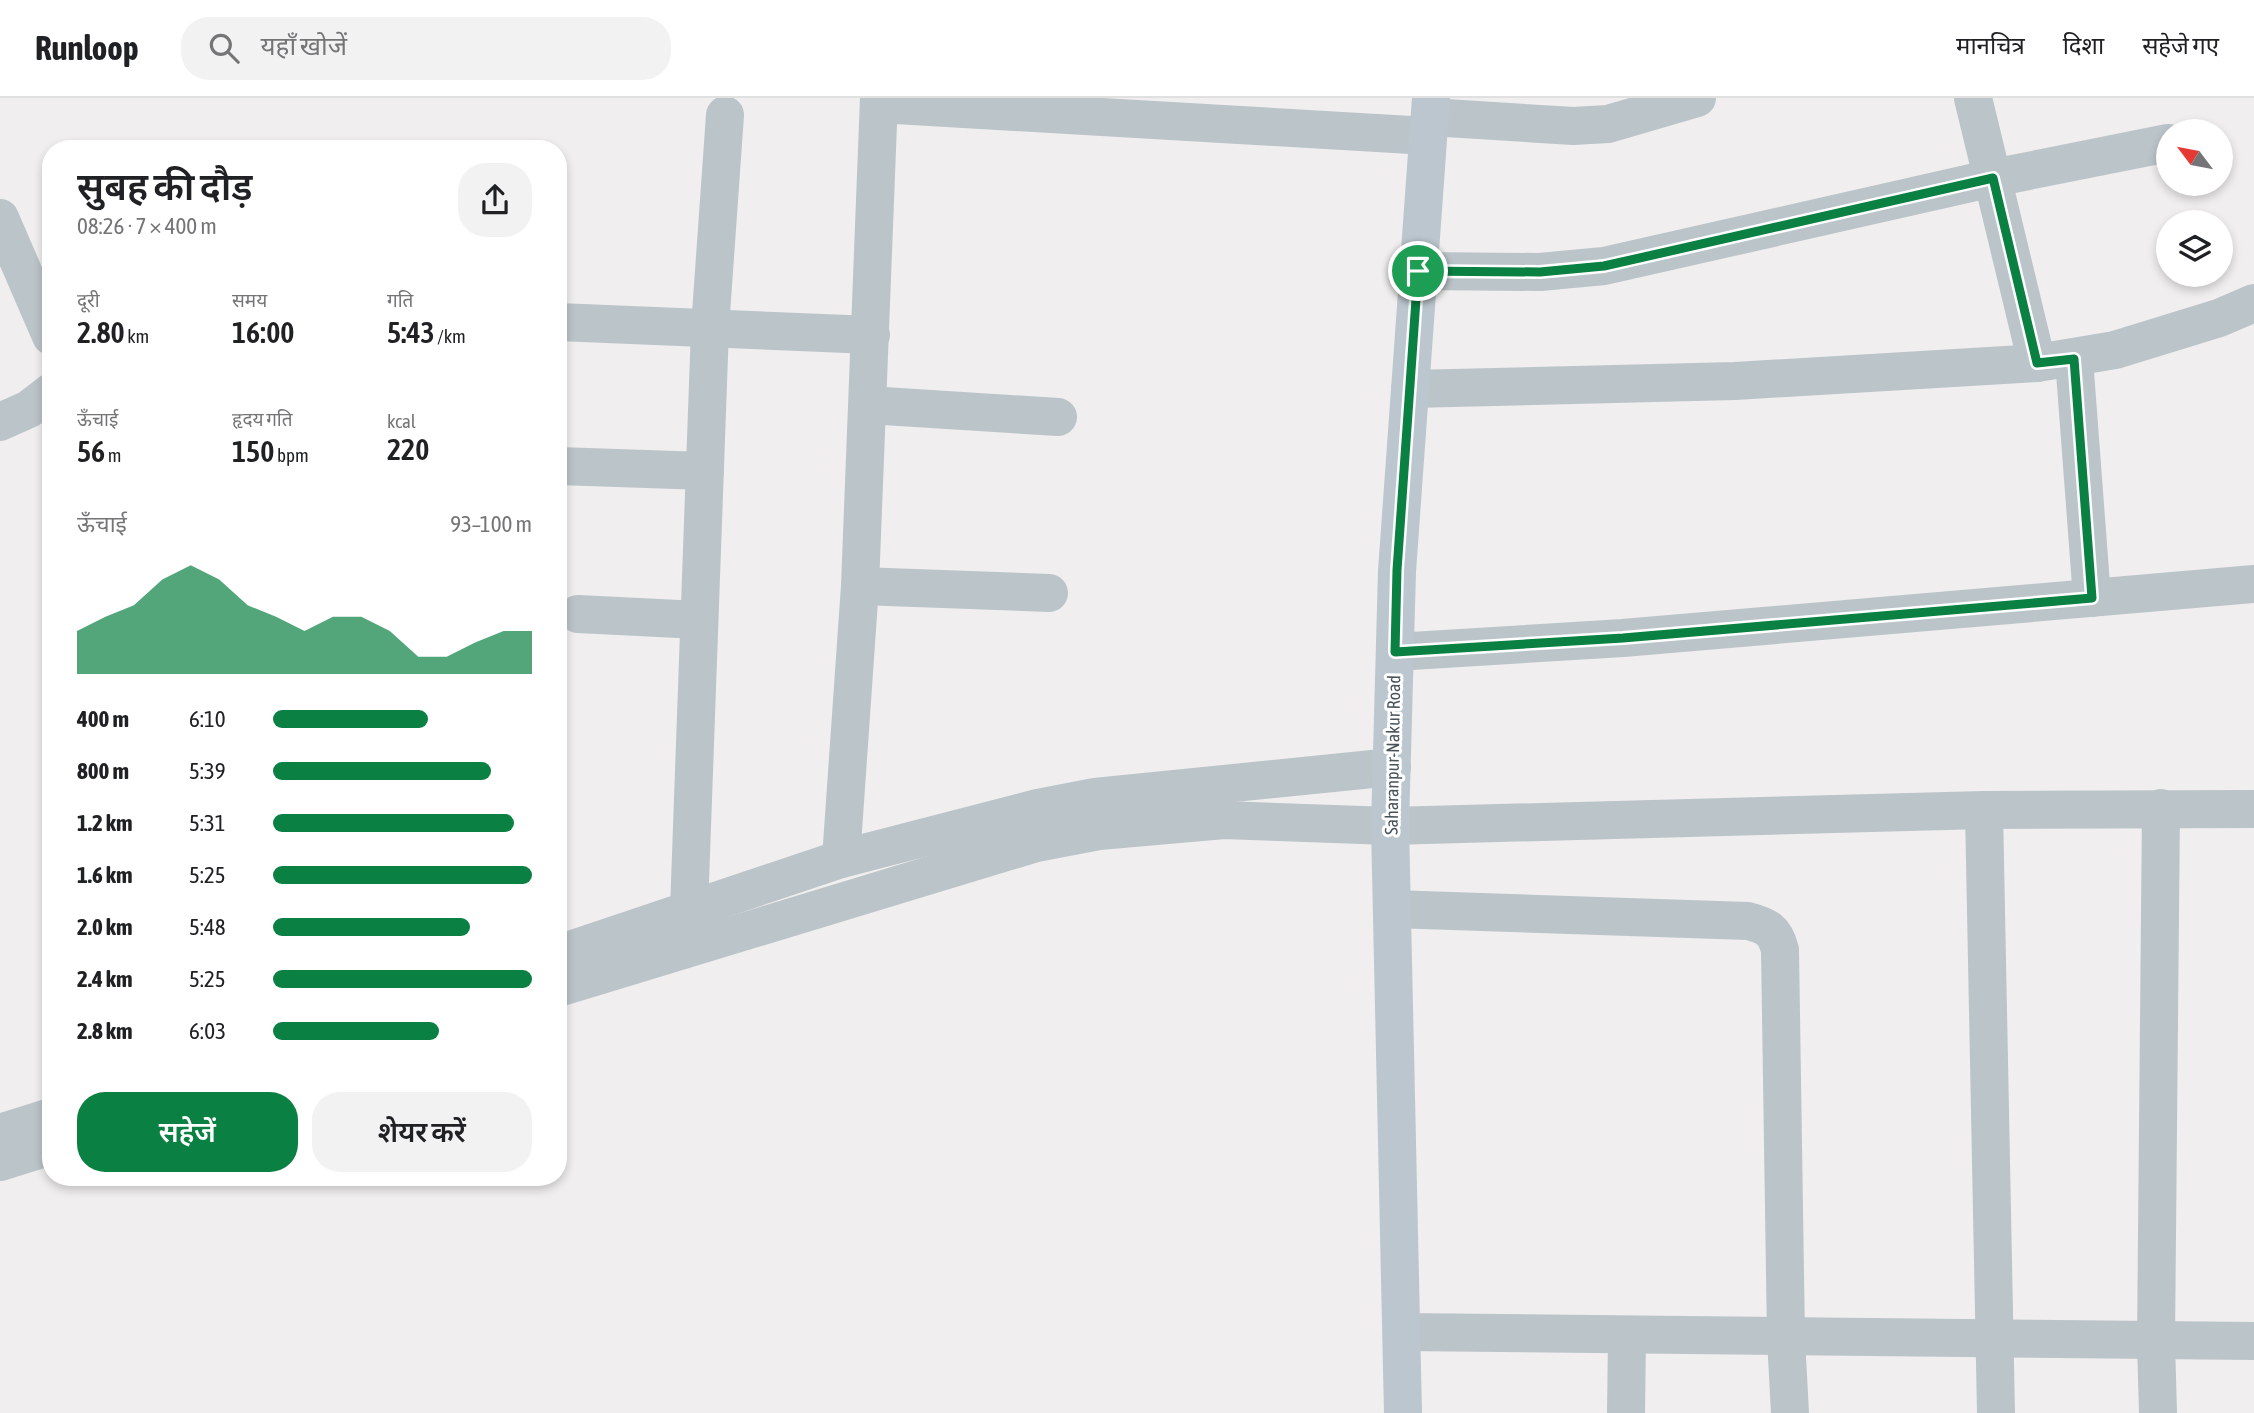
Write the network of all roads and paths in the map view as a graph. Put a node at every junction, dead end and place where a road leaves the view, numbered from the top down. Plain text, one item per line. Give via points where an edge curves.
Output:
1 (1697, 98) edge
2 (1973, 98) edge
3 (879, 101) edge
4 (725, 115) dead end
5 (1430, 117) edge
6 (2156, 145) edge
7 (1993, 178) junction
8 (0, 218) edge
9 (1418, 271) junction
10 (2254, 303) edge
11 (42, 315) edge
12 (567, 322) edge
13 (710, 328) junction
14 (871, 335) junction
15 (2074, 359) junction
16 (2037, 363) junction
17 (1410, 389) junction
18 (42, 399) edge
19 (868, 405) junction
20 (1058, 417) dead end
21 (0, 422) edge
22 (567, 466) edge
23 (705, 471) junction
24 (2254, 584) edge
25 (860, 586) junction
26 (1049, 593) dead end
27 (2092, 598) junction
28 (578, 614) dead end
29 (699, 620) junction
30 (1395, 652) junction
31 (1392, 767) junction
32 (2161, 808) junction
33 (2254, 809) edge
34 (1984, 810) junction
35 (1390, 826) junction
36 (841, 859) junction
37 (1392, 909) junction
38 (689, 910) junction
39 (567, 951) edge
40 (567, 985) edge
41 (42, 1120) edge
42 (0, 1133) edge
43 (42, 1149) edge
44 (0, 1162) edge
45 (1402, 1332) junction
46 (1627, 1335) junction
47 (1786, 1338) junction
48 (1995, 1340) junction
49 (2254, 1341) edge
50 (2156, 1342) junction
51 (1403, 1413) edge
52 (1626, 1413) edge
53 (1790, 1413) edge
54 (1996, 1413) edge
55 (2158, 1413) edge

1 - 5 street via 1631,118 1573,126
2 - 7 street
3 - 5 street
3 - 14 street
4 - 13 street
5 - 9 main road, Saharanpur-Nakur Road
6 - 7 street
7 - 9 street via 1604,266 1540,272
7 - 16 street
8 - 11 street
9 - 17 main road, Saharanpur-Nakur Road
10 - 15 street via 2157,338
12 - 13 street
13 - 14 street
13 - 23 street
14 - 19 street
15 - 16 street
15 - 27 street
16 - 17 street via 1711,382
17 - 30 main road, Saharanpur-Nakur Road
18 - 21 street
19 - 20 street
19 - 25 street
22 - 23 street
23 - 29 street
24 - 27 street
25 - 26 street
25 - 36 street
27 - 30 street via 1637,637
28 - 29 street
29 - 38 street
30 - 31 main road, Saharanpur-Nakur Road
31 - 35 main road, Saharanpur-Nakur Road
31 - 36 street via 1095,797
32 - 33 street
32 - 34 street
32 - 50 street
34 - 35 street
34 - 48 street
35 - 37 main road, Saharanpur-Nakur Road
35 - 40 street via 1224,820 1087,833 1036,844
36 - 38 street
37 - 45 main road, Saharanpur-Nakur Road
37 - 47 street via 1748,921 1776,934 1780,950
38 - 39 street
41 - 42 street
43 - 44 street
45 - 46 street
45 - 51 main road, Saharanpur-Nakur Road
46 - 47 street
46 - 52 street
47 - 48 street
47 - 53 street
48 - 50 street
48 - 54 street
49 - 50 street
50 - 55 street

